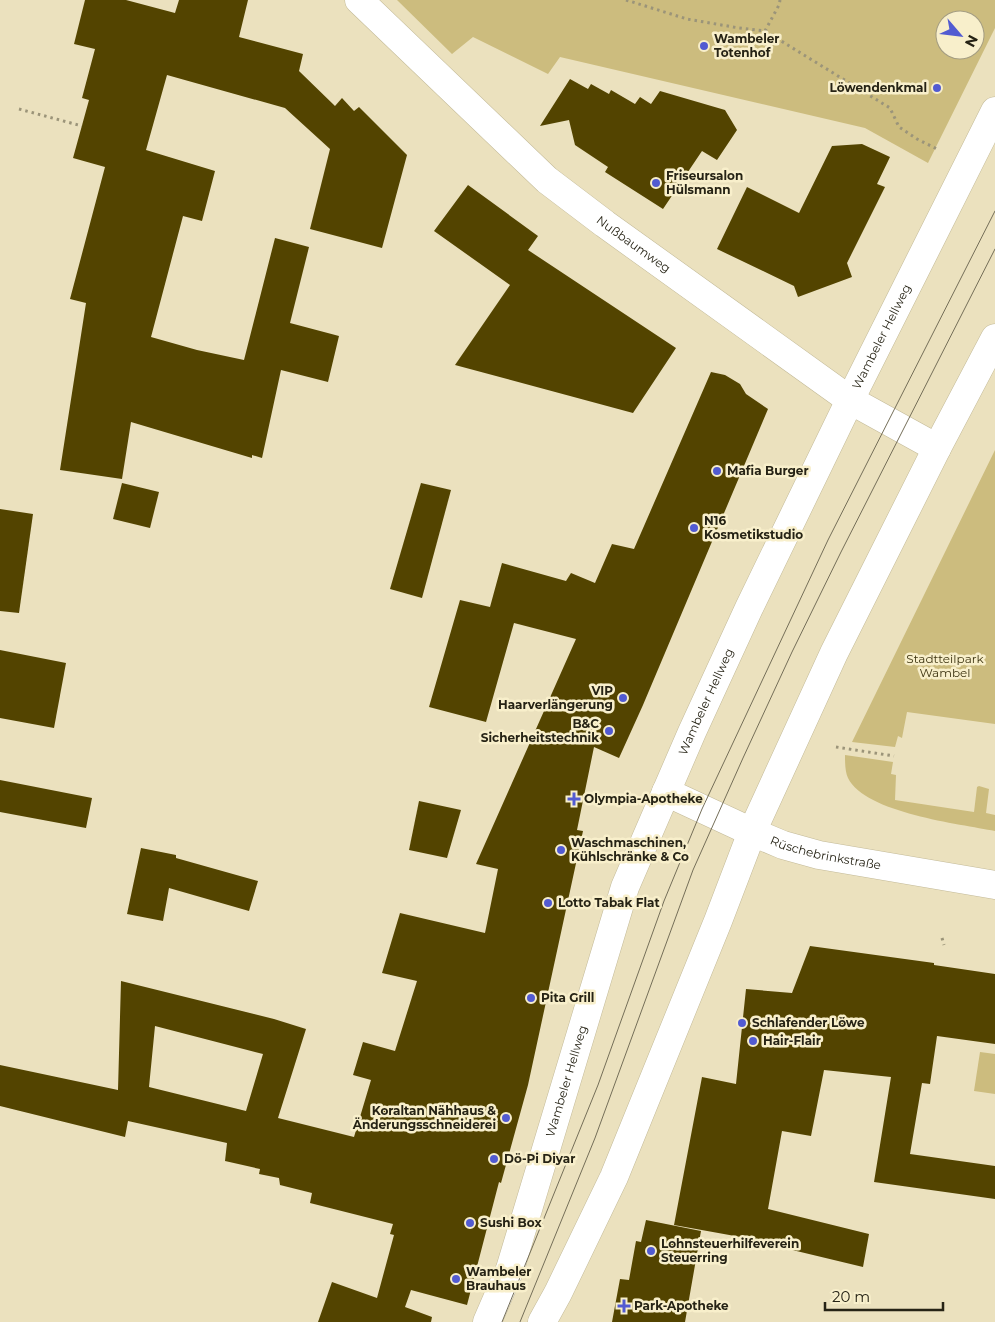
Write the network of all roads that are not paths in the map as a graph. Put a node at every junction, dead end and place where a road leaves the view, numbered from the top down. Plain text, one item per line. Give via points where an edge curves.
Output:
1 (359, 0) edge
2 (995, 111) edge
3 (995, 338) edge
4 (850, 400) junction
5 (937, 448) junction
6 (666, 792) junction
7 (752, 832) junction
8 (995, 884) edge
9 (487, 1322) edge
10 (542, 1322) edge

1 - 4 main road, Nußbaumweg via 547,180
2 - 4 main road, Wambeler Hellweg
3 - 5 main road
4 - 5 main road, Nußbaumweg
4 - 6 main road, Wambeler Hellweg via 749,608
5 - 7 main road via 834,653
6 - 7 main road, Rüschebrinkstraße
6 - 9 main road, Wambeler Hellweg via 625,886 510,1269
7 - 8 main road, Rüschebrinkstraße via 819,855
7 - 10 main road via 614,1177

